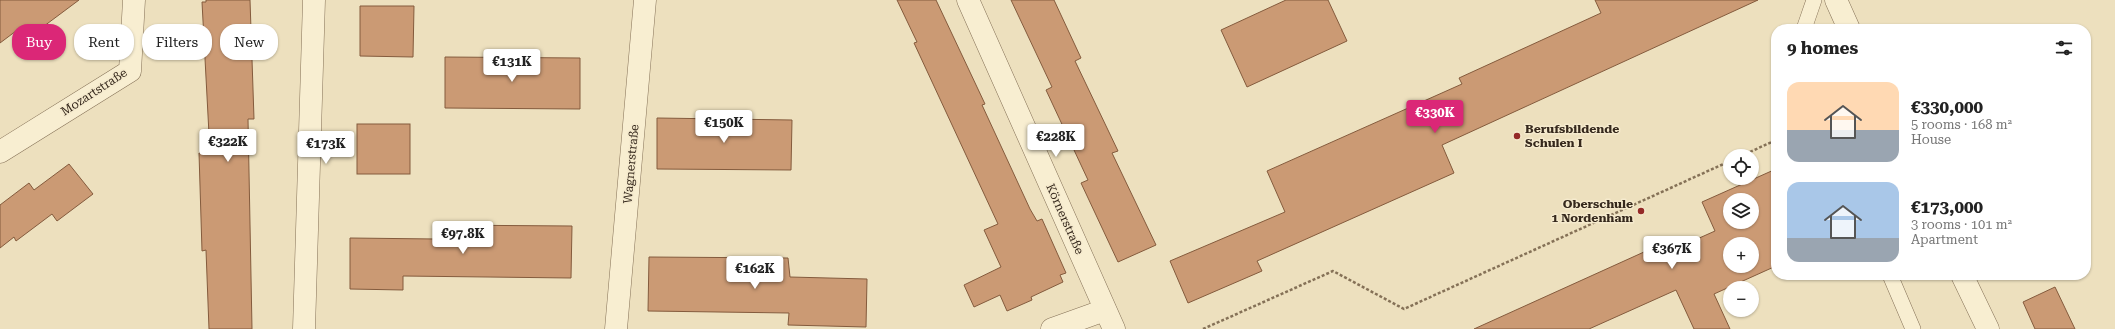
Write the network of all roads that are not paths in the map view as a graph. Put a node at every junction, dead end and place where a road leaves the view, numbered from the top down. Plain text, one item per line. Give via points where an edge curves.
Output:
1 (134, 0) edge
2 (314, 0) edge
3 (645, 0) edge
4 (968, 0) edge
5 (1814, 0) edge
6 (1836, 0) edge
7 (1806, 24) edge
8 (1847, 24) edge
9 (0, 152) edge
10 (1892, 280) edge
11 (1964, 280) edge
12 (1109, 319) edge
13 (304, 329) edge
14 (616, 329) edge
15 (1052, 329) edge
16 (1913, 329) edge
17 (1988, 329) edge

1 - 9 street, Mozartstraße via 130,71
2 - 13 street
3 - 14 street, Wagnerstraße
4 - 12 street, Körnerstraße
5 - 7 lane
6 - 8 street
10 - 16 lane
11 - 17 street
12 - 15 street

